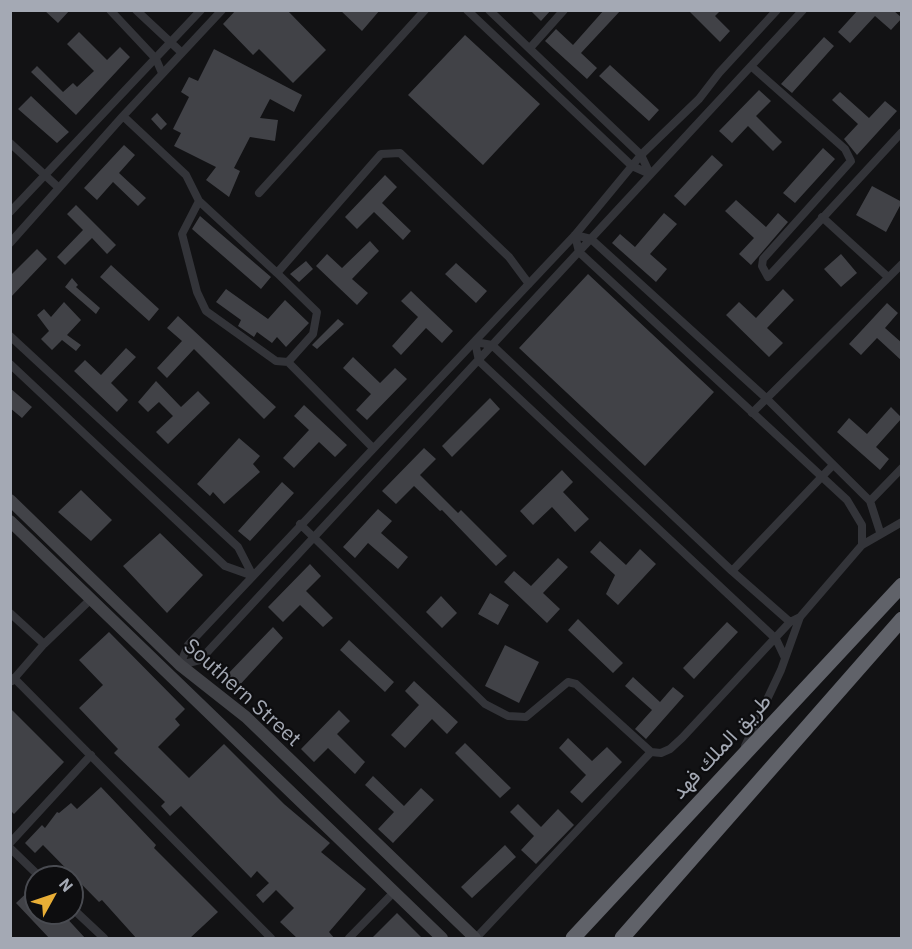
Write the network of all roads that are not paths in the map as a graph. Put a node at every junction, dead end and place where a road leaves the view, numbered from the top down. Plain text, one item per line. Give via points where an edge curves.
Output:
1 (110, 10) edge
2 (136, 10) edge
3 (201, 10) edge
4 (222, 10) edge
5 (425, 10) edge
6 (466, 10) edge
7 (489, 10) edge
8 (564, 10) edge
9 (777, 10) edge
10 (803, 10) edge
11 (171, 43) junction
12 (530, 48) junction
13 (181, 52) junction
14 (156, 59) junction
15 (751, 66) junction
16 (162, 73) junction
17 (123, 116) junction
18 (902, 132) edge
19 (10, 143) edge
20 (641, 155) junction
21 (632, 166) junction
22 (46, 174) junction
23 (650, 174) junction
24 (59, 188) junction
25 (259, 193) dead end
26 (199, 201) junction
27 (10, 212) edge
28 (822, 217) junction
29 (575, 235) junction
30 (591, 239) junction
31 (10, 243) edge
32 (579, 252) junction
33 (902, 264) edge
34 (277, 273) junction
35 (888, 277) junction
36 (529, 284) junction
37 (10, 336) edge
38 (475, 342) junction
39 (492, 345) junction
40 (479, 361) junction
41 (288, 362) junction
42 (10, 364) edge
43 (766, 398) junction
44 (752, 413) junction
45 (373, 448) junction
46 (832, 465) junction
47 (902, 468) edge
48 (821, 477) junction
49 (10, 500) edge
50 (870, 501) junction
51 (10, 521) edge
52 (902, 522) edge
53 (300, 524) junction
54 (880, 532) junction
55 (314, 538) junction
56 (862, 544) junction
57 (732, 571) junction
58 (253, 576) junction
59 (902, 585) edge
60 (91, 599) junction
61 (10, 613) edge
62 (801, 617) junction
63 (902, 619) edge
64 (790, 622) junction
65 (776, 639) junction
66 (44, 644) junction
67 (785, 658) junction
68 (180, 665) junction
69 (12, 680) edge
70 (651, 752) junction
71 (91, 755) junction
72 (739, 761) junction
73 (10, 843) edge
74 (10, 848) edge
75 (28, 865) edge
76 (394, 892) junction
77 (84, 920) edge
78 (104, 939) edge
79 (271, 939) edge
80 (350, 939) edge
81 (442, 939) edge
82 (476, 939) edge
83 (573, 939) edge
84 (622, 939) edge

1 - 14 street
2 - 11 street
3 - 11 street
4 - 13 street
5 - 25 street
6 - 21 street
7 - 12 street
8 - 12 street
9 - 20 street via 699,99
10 - 15 street
11 - 13 street
11 - 14 street
12 - 20 street
13 - 16 street
14 - 16 street
14 - 22 street
15 - 23 street
15 - 28 street via 845,149 851,161 763,259 768,277
16 - 17 street
17 - 24 street
17 - 26 street via 186,175
18 - 28 street
19 - 22 street
20 - 21 street
20 - 23 street
21 - 23 street
21 - 29 street
22 - 24 street
22 - 27 street
23 - 30 street
24 - 31 street
26 - 34 street
26 - 41 street via 182,234 206,311 276,361
28 - 35 street
29 - 30 street
29 - 32 street
29 - 36 street
30 - 32 street
30 - 43 street
32 - 39 street
32 - 44 street
33 - 35 street
34 - 36 street via 381,154 400,153 509,257
34 - 41 street via 317,312 313,334
35 - 43 street
36 - 38 street
37 - 58 street via 238,547
38 - 39 street
38 - 40 street
38 - 45 street
39 - 40 street
39 - 57 street
40 - 55 street
40 - 65 street
41 - 45 street
42 - 58 street via 225,566
43 - 44 street
43 - 46 street
44 - 48 street
45 - 53 street
46 - 48 street
46 - 50 street
47 - 50 street
48 - 56 street via 857,514 862,525
48 - 57 street
49 - 68 main road, Southern Street
50 - 54 street
51 - 60 main road, Southern Street
52 - 54 street
53 - 55 street
53 - 58 street
54 - 56 street
55 - 68 street via 200,660
55 - 70 street via 469,690 494,709 508,716 526,717 568,682 576,684
56 - 62 street
57 - 64 street
58 - 68 street via 188,645
59 - 72 highway, طريق الملك فهد
60 - 66 street
60 - 76 main road, Southern Street
61 - 66 street
62 - 64 street
62 - 67 street
63 - 84 highway
64 - 65 street
65 - 67 street
65 - 70 street via 670,749
66 - 69 street
67 - 72 street
68 - 82 main road, Southern Street via 246,717
69 - 71 street
70 - 82 street
71 - 73 street
71 - 79 street
72 - 83 highway, طريق الملك فهد
74 - 75 street
76 - 80 street
76 - 81 main road, Southern Street
77 - 78 street

